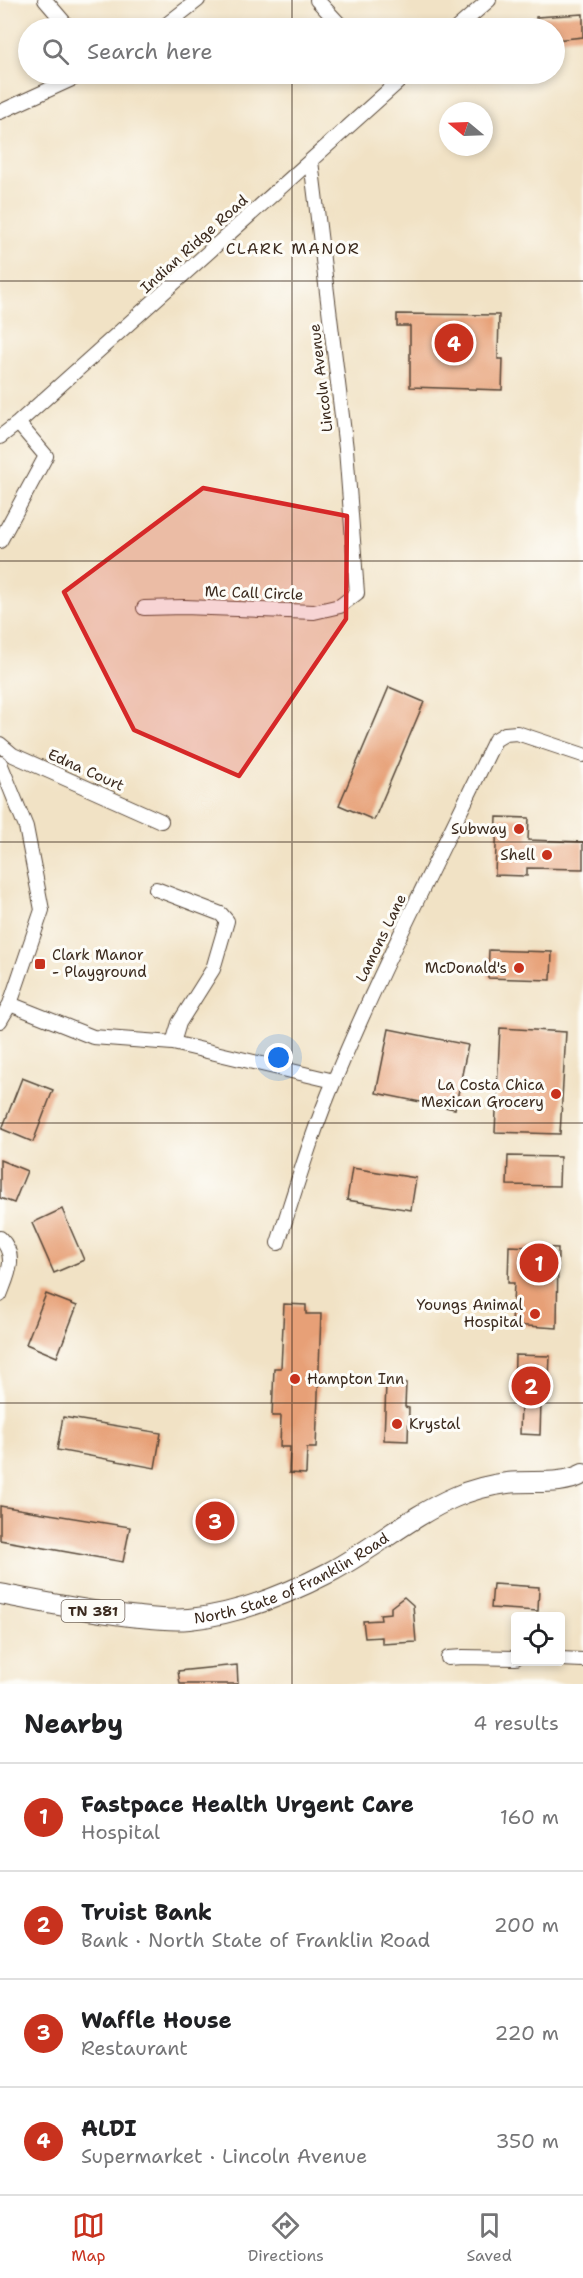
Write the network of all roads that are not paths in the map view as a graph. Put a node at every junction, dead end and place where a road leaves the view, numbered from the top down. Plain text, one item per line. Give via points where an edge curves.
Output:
1 (45, 0) edge
2 (198, 0) edge
3 (316, 0) edge
4 (489, 0) edge
5 (60, 18) edge
6 (175, 18) edge
7 (333, 18) edge
8 (469, 18) edge
9 (61, 84) edge
10 (395, 84) edge
11 (0, 112) edge
12 (311, 161) junction
13 (18, 423) junction
14 (0, 436) edge
15 (0, 541) edge
16 (357, 592) joint
17 (144, 608) dead end
18 (0, 744) edge
19 (583, 755) edge
20 (0, 764) edge
21 (161, 821) dead end
22 (156, 889) dead end
23 (10, 1004) junction
24 (0, 1021) edge
25 (172, 1043) junction
26 (334, 1081) junction
27 (0, 1238) edge
28 (278, 1243) dead end
29 (0, 1295) edge
30 (579, 1481) edge
31 (0, 1594) edge
32 (448, 1658) dead end
33 (511, 1658) edge
34 (565, 1659) edge
35 (583, 1660) edge

1 - 5 street
2 - 6 street
3 - 7 street
4 - 8 street
9 - 11 street
10 - 12 street, Indian Ridge Road
12 - 13 street, Indian Ridge Road
12 - 16 street, Lincoln Avenue via 346,449
13 - 14 street, Indian Ridge Road
13 - 15 street via 46,456
16 - 17 street, Mc Call Circle via 340,606 314,612
18 - 21 street, Edna Court via 13,755
19 - 26 street, Lamons Lane via 517,734 505,734 495,740
20 - 23 street via 26,827 42,910
22 - 25 street via 221,914 227,921 213,969 179,1023
23 - 24 street
23 - 25 street via 93,1037
25 - 26 street
26 - 28 street, Lamons Lane
27 - 29 street via 11,1258
30 - 31 highway, North State of Franklin Road / TN 381 via 507,1483 454,1497 332,1571 263,1602 225,1614 162,1619
32 - 33 street
34 - 35 street

